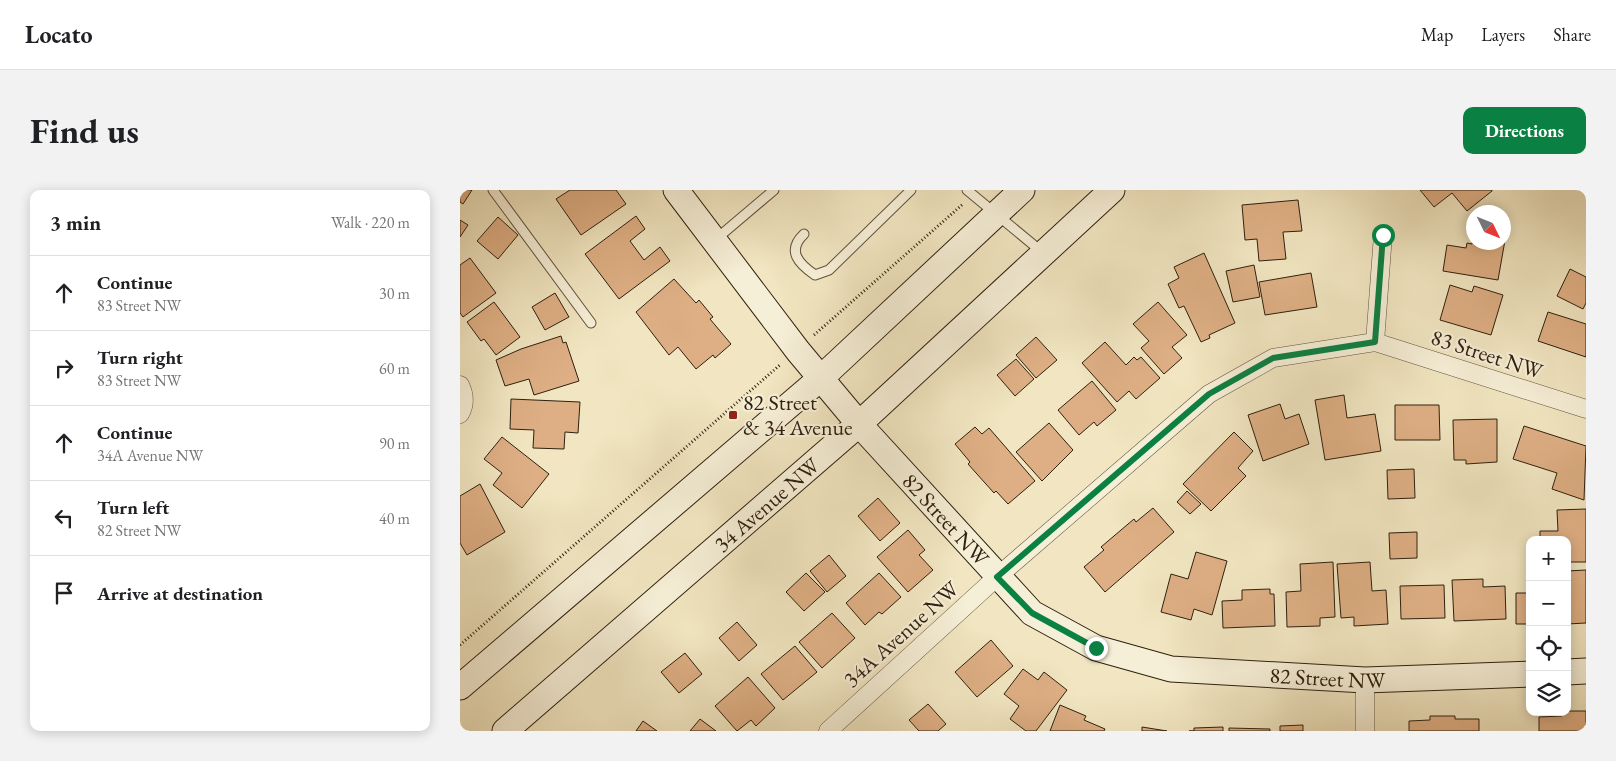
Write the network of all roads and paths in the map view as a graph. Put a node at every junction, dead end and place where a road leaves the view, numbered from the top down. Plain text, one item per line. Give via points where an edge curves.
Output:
1 (493, 190) edge
2 (676, 190) edge
3 (774, 190) edge
4 (911, 190) edge
5 (1022, 190) edge
6 (1112, 190) edge
7 (970, 193) edge
8 (996, 215) junction
9 (804, 234) dead end
10 (1383, 235) dead end
11 (713, 242) junction
12 (1044, 254) junction
13 (591, 323) dead end
14 (1375, 342) junction
15 (798, 351) junction
16 (821, 378) junction
17 (460, 386) edge
18 (1209, 394) joint
19 (1586, 409) edge
20 (460, 414) edge
21 (859, 424) junction
22 (997, 577) junction
23 (460, 646) edge
24 (1586, 671) edge
25 (1571, 672) edge
26 (1526, 674) edge
27 (1365, 680) junction
28 (460, 687) edge
29 (505, 731) edge
30 (828, 731) edge
31 (1365, 731) edge

1 - 13 lane
2 - 11 main road, 82 Street NW
3 - 11 lane
4 - 9 lane via 829,270 815,275 801,265 796,254 797,240
5 - 8 main road
6 - 12 main road, 34 Avenue NW
7 - 8 lane
7 - 15 path
8 - 12 lane
8 - 16 main road
10 - 14 street
11 - 15 main road, 82 Street NW
12 - 21 main road, 34 Avenue NW
14 - 18 street, 83 Street NW via 1273,358
14 - 19 street, 83 Street NW
15 - 16 main road, 82 Street NW
15 - 23 path
16 - 21 main road, 82 Street NW
16 - 28 main road
17 - 20 street via 464,407
18 - 22 street, 34A Avenue NW
21 - 22 main road, 82 Street NW
21 - 29 main road, 34 Avenue NW
22 - 27 main road, 82 Street NW via 1032,613 1096,648 1172,669
22 - 30 street, 34A Avenue NW
24 - 25 main road
26 - 27 main road, 82 Street NW
27 - 31 street

